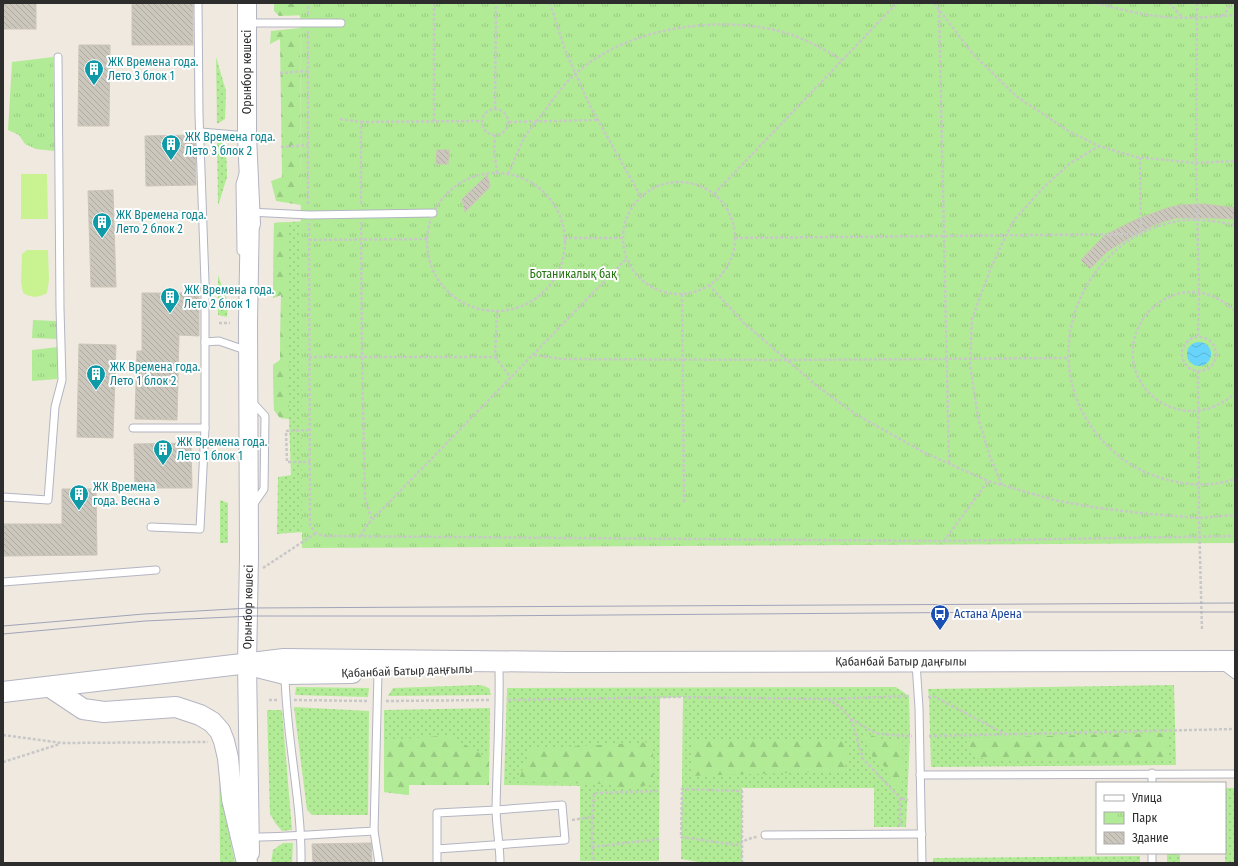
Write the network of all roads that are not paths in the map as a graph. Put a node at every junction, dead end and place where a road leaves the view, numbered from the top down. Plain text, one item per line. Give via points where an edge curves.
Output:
1 (198, 3) edge
2 (247, 3) edge
3 (247, 23) junction
4 (341, 23) dead end
5 (58, 56) dead end
6 (201, 132) junction
7 (247, 136) junction
8 (248, 157) junction
9 (250, 212) junction
10 (434, 213) road end
11 (241, 260) dead end
12 (241, 283) dead end
13 (248, 309) junction
14 (205, 342) junction
15 (248, 351) junction
16 (133, 428) dead end
17 (205, 428) junction
18 (3, 497) edge
19 (151, 527) dead end
20 (156, 570) dead end
21 (3, 582) edge
22 (1226, 661) edge
23 (568, 662) junction
24 (916, 662) junction
25 (247, 664) junction
26 (499, 668) junction
27 (378, 673) junction
28 (285, 674) junction
29 (1235, 675) edge
30 (50, 687) junction
31 (3, 692) edge
32 (1152, 773) junction
33 (1235, 774) edge
34 (920, 775) junction
35 (1152, 782) edge
36 (496, 810) junction
37 (374, 831) junction
38 (922, 834) junction
39 (302, 835) junction
40 (765, 835) road end
41 (250, 837) junction
42 (500, 845) junction
43 (437, 849) junction
44 (247, 863) edge
45 (250, 863) edge
46 (301, 863) edge
47 (379, 863) edge
48 (437, 863) edge
49 (500, 863) edge
50 (922, 863) edge

1 - 6 lane
2 - 3 street, Орынбор көшесі
3 - 4 lane
3 - 7 street, Орынбор көшесі
5 - 18 lane via 62,380 55,407 48,500
6 - 7 lane
6 - 14 lane
7 - 8 street, Орынбор көшесі
8 - 9 street, Орынбор көшесі
8 - 11 lane via 240,184
9 - 10 lane via 308,215
9 - 13 street, Орынбор көшесі
9 - 15 street, Орынбор көшесі via 252,322
12 - 13 lane
13 - 15 street, Орынбор көшесі
14 - 15 lane via 219,341
14 - 17 lane
15 - 25 street, Орынбор көшесі
16 - 17 lane
17 - 19 lane via 200,528
20 - 21 lane
22 - 24 main road, Қабанбай Батыр даңғылы
22 - 29 lane
23 - 24 main road, Қабанбай Батыр даңғылы
23 - 25 main road, Қабанбай Батыр даңғылы via 284,659
23 - 26 main road, Қабанбай Батыр даңғылы
24 - 34 lane
25 - 28 main road, Қабанбай Батыр даңғылы
25 - 30 main road, Қабанбай Батыр даңғылы
25 - 41 street, Орынбор көшесі
26 - 27 main road, Қабанбай Батыр даңғылы
26 - 36 lane
27 - 28 main road, Қабанбай Батыр даңғылы
27 - 37 lane
28 - 39 lane via 285,700
30 - 31 main road, Қабанбай Батыр даңғылы
30 - 44 main road via 82,709 104,712 176,707 200,714 212,722 224,741 232,799
32 - 33 lane
32 - 34 lane
32 - 35 lane
34 - 38 lane
36 - 42 lane
36 - 42 lane via 562,805 566,840
36 - 43 lane via 437,813
37 - 39 lane
37 - 47 lane
38 - 40 lane
38 - 50 lane
39 - 41 lane
39 - 46 lane
41 - 45 street, Орынбор көшесі
42 - 43 lane
42 - 49 lane
43 - 48 lane

